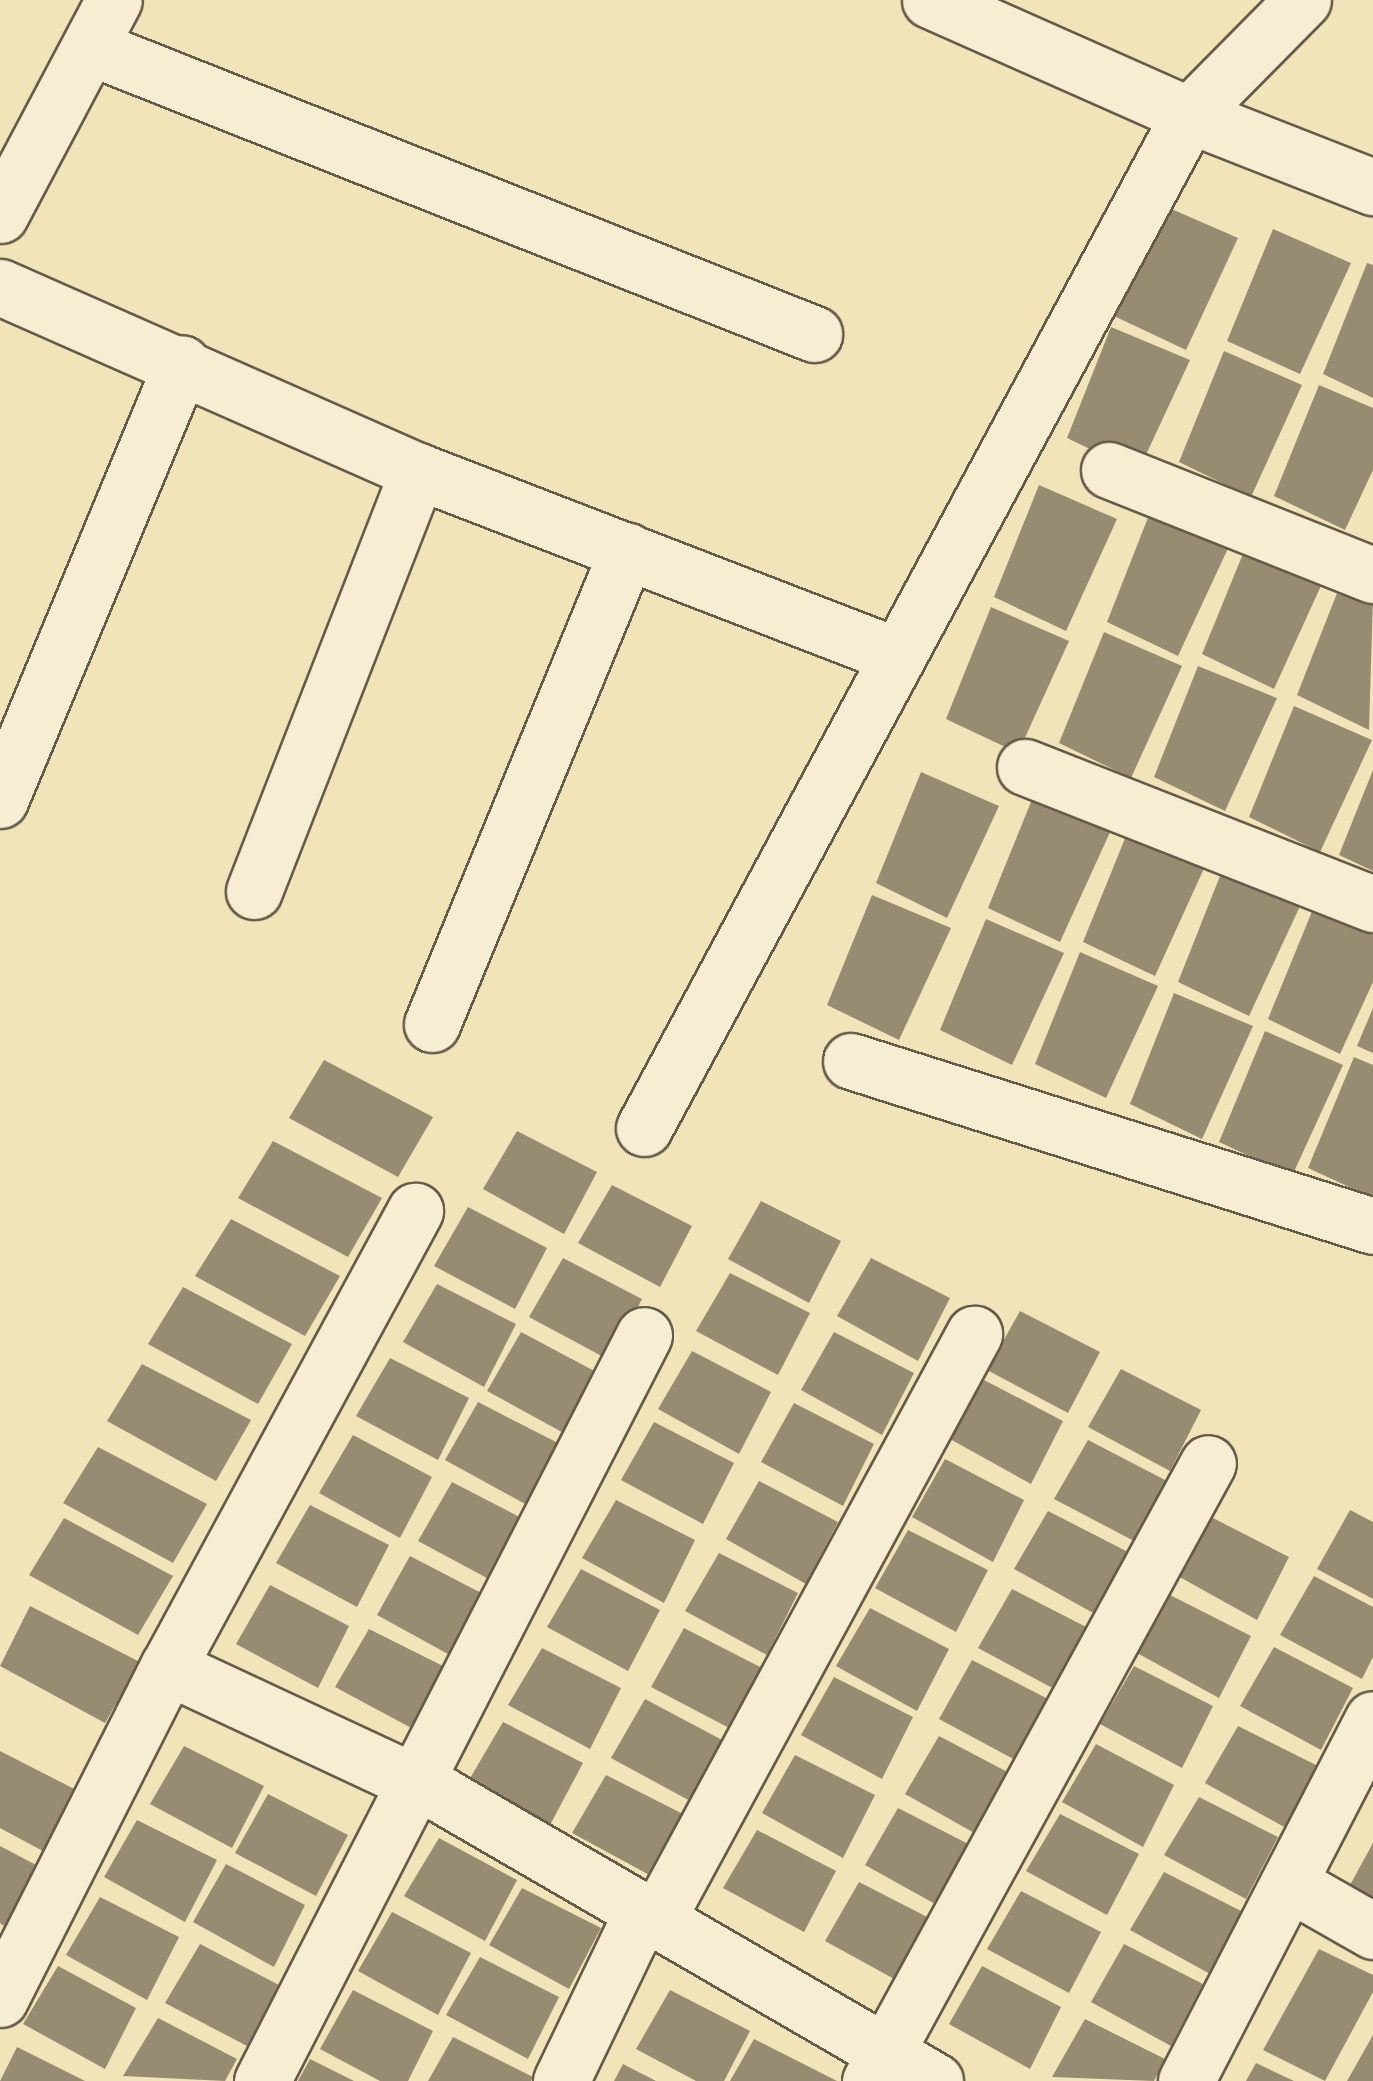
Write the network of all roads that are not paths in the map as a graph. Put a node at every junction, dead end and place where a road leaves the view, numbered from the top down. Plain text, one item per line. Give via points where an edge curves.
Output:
1 (1304, 0) edge
2 (946, 3) edge
3 (102, 23) edge
4 (1189, 116) junction
5 (1373, 186) edge
6 (0, 215) edge
7 (0, 287) edge
8 (814, 334) dead end
9 (182, 363) junction
10 (1109, 470) dead end
11 (418, 471) junction
12 (627, 551) junction
13 (1373, 575) edge
14 (898, 656) junction
15 (1025, 768) dead end
16 (0, 800) edge
17 (254, 891) dead end
18 (1373, 904) edge
19 (432, 1024) dead end
20 (851, 1061) dead end
21 (644, 1128) dead end
22 (415, 1211) dead end
23 (1373, 1226) edge
24 (974, 1334) dead end
25 (644, 1335) dead end
26 (1208, 1464) dead end
27 (168, 1667) junction
28 (1373, 1719) edge
29 (411, 1781) junction
30 (1289, 1883) junction
31 (649, 1916) junction
32 (1373, 1931) edge
33 (0, 1999) edge
34 (878, 2067) edge
35 (262, 2081) edge
36 (561, 2081) edge
37 (934, 2081) edge
38 (1186, 2081) edge

1 - 4 street
2 - 4 street
3 - 6 street
3 - 8 street
4 - 5 street
4 - 14 street
7 - 9 street
9 - 11 street
9 - 16 street
10 - 13 street
11 - 12 street
11 - 17 street
12 - 14 street
12 - 19 street
14 - 21 street
15 - 18 street
20 - 23 street
22 - 27 street
24 - 31 street
25 - 29 street
26 - 34 street
27 - 29 street
27 - 33 street
28 - 30 street
29 - 31 street
29 - 35 street
30 - 32 street
30 - 38 street
31 - 34 street
31 - 36 street
34 - 37 street

